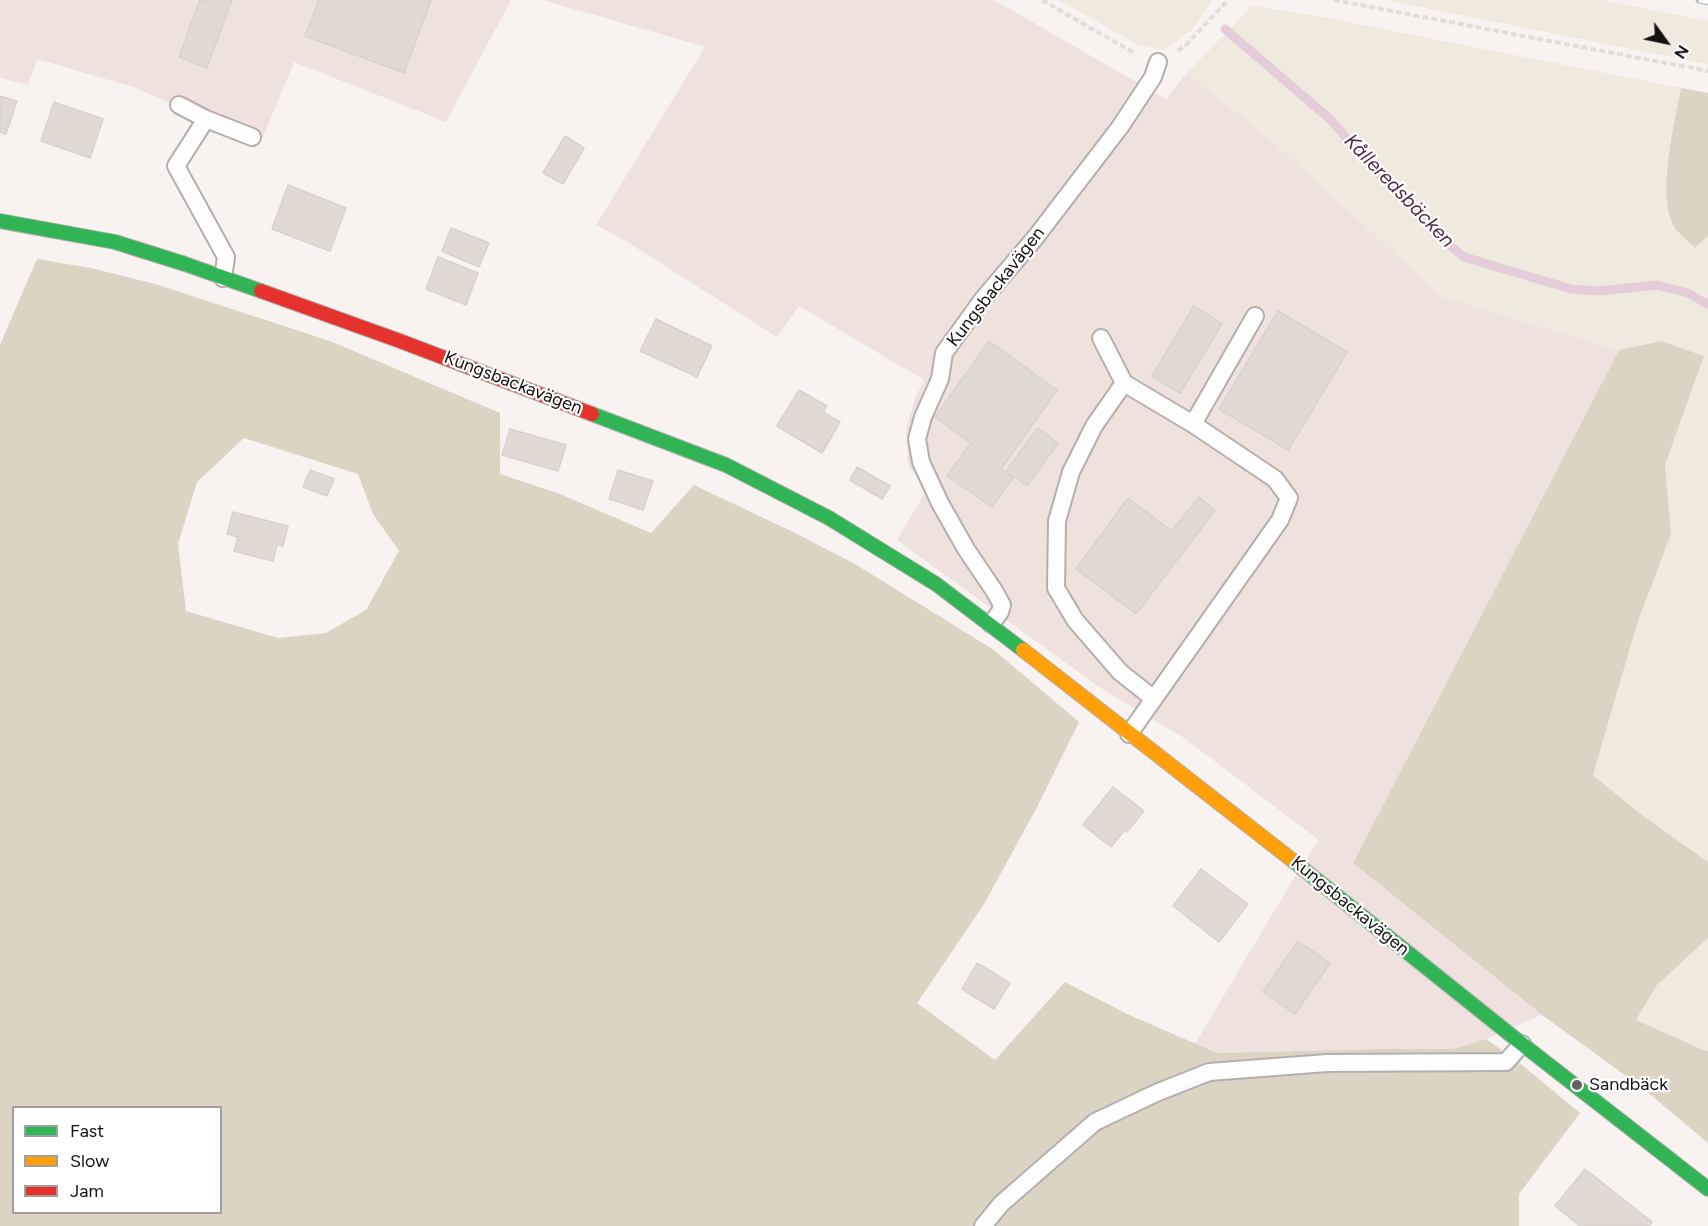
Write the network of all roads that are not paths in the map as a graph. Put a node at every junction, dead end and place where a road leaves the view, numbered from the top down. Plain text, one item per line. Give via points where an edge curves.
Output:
1 (1158, 62) road end
2 (179, 105) dead end
3 (206, 119) junction
4 (252, 137) dead end
5 (0, 221) edge
6 (223, 278) junction
7 (1255, 316) dead end
8 (1101, 338) dead end
9 (1124, 383) junction
10 (1193, 424) junction
11 (991, 624) junction
12 (1154, 699) junction
13 (1129, 734) junction
14 (1522, 1044) junction
15 (1708, 1189) edge
16 (983, 1226) edge

1 - 11 lane, Kungsbackavägen via 1153,77 1120,127 944,353 940,379 923,417 917,440 921,462 940,503 1002,605
2 - 3 lane
3 - 4 lane
3 - 6 lane via 176,166 226,256
5 - 6 street, Kungsbackavägen via 114,242
6 - 11 street, Kungsbackavägen via 509,381 726,465 829,518 936,584
7 - 10 lane
8 - 9 lane
9 - 10 lane
9 - 12 lane via 1094,426 1071,472 1057,520 1056,588 1075,621 1120,672
10 - 12 lane via 1275,479 1289,498 1280,520
11 - 13 street, Kungsbackavägen
12 - 13 lane
13 - 14 street, Kungsbackavägen via 1242,819
14 - 15 street, Kungsbackavägen
14 - 16 lane via 1506,1062 1327,1063 1209,1072 1095,1122 1001,1204

